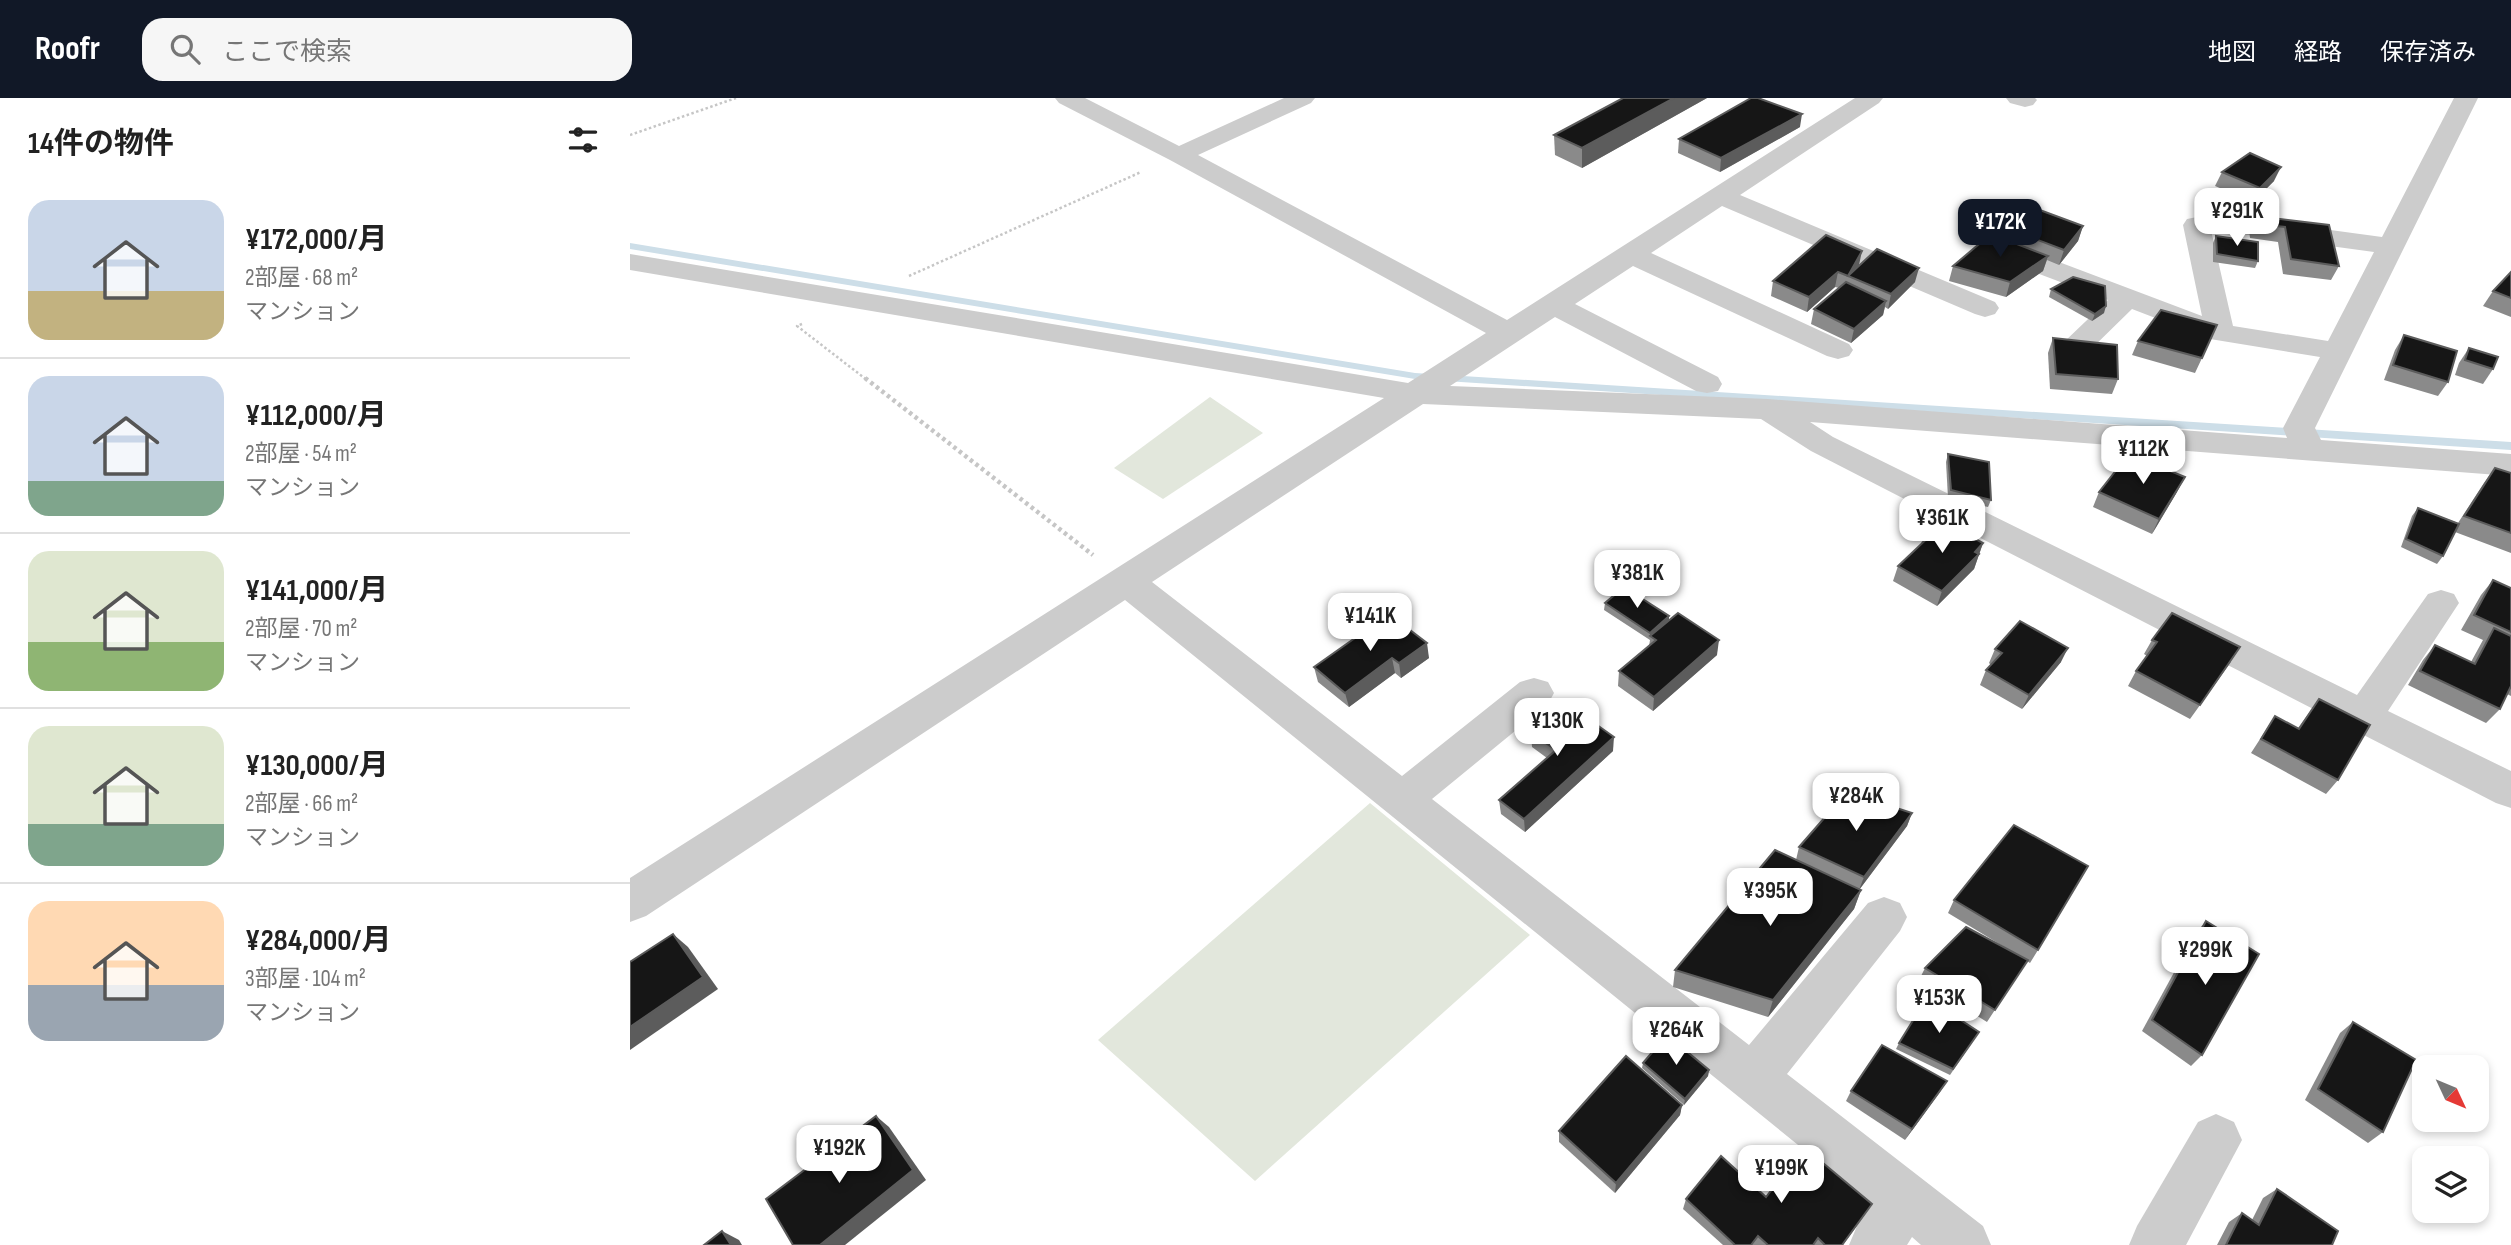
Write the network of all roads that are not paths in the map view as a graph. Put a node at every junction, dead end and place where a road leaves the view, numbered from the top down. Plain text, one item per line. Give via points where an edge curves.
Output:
1 (1067, 98) edge
2 (1303, 98) edge
3 (1871, 98) edge
4 (2466, 98) edge
5 (1801, 117) edge
6 (1827, 127) junction
7 (1179, 155) junction
8 (1720, 196) junction
9 (1987, 244) edge
10 (2390, 247) junction
11 (1630, 254) junction
12 (630, 262) edge
13 (2127, 298) junction
14 (1553, 304) junction
15 (1985, 308) dead end
16 (1509, 333) junction
17 (2220, 333) junction
18 (2074, 349) edge
19 (1838, 350) dead end
20 (2337, 351) junction
21 (1707, 384) dead end
22 (1417, 394) junction
23 (1768, 409) junction
24 (2304, 438) junction
25 (2511, 465) edge
26 (1126, 582) junction
27 (2441, 603) dead end
28 (1534, 693) dead end
29 (2363, 717) junction
30 (2511, 792) edge
31 (1402, 800) junction
32 (630, 902) edge
33 (1884, 918) dead end
34 (1753, 1078) junction
35 (2216, 1140) dead end
36 (1906, 1199) junction
37 (1876, 1245) edge
38 (1964, 1245) edge
39 (2156, 1245) edge

1 - 7 street
2 - 7 street
3 - 6 street
4 - 10 street
5 - 6 street
6 - 8 street
7 - 16 street
8 - 11 street
8 - 15 street
9 - 13 street
10 - 17 street via 2212,222 2196,225
10 - 20 street
11 - 14 street
11 - 19 street
12 - 22 street
13 - 17 street
13 - 18 street
14 - 16 street
14 - 21 street
16 - 22 street
17 - 20 street
20 - 24 street
22 - 23 street
22 - 26 street
23 - 24 street
23 - 29 street via 1822,444
24 - 25 street
26 - 31 street
26 - 32 street
27 - 29 street
28 - 31 street
29 - 30 street
31 - 34 street
33 - 34 street
34 - 36 street
35 - 39 street
36 - 37 street
36 - 38 street

